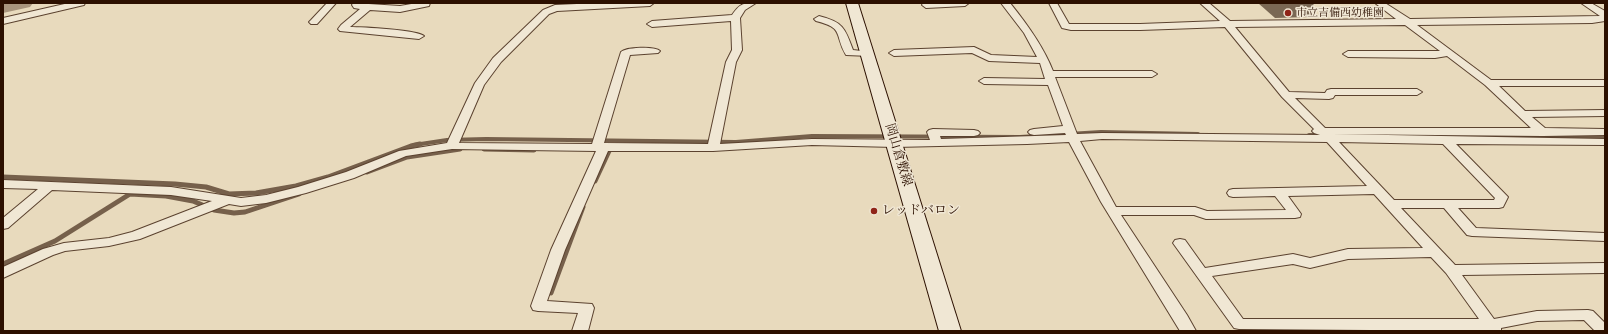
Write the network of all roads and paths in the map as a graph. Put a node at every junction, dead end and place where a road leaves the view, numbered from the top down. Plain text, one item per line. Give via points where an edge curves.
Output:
1 (81, 3) edge
2 (332, 3) edge
3 (358, 3) edge
4 (602, 3) edge
5 (646, 3) edge
6 (650, 3) edge
7 (752, 3) edge
8 (852, 3) edge
9 (965, 3) edge
10 (1005, 3) edge
11 (1053, 3) edge
12 (1204, 3) edge
13 (1379, 3) edge
14 (1585, 3) edge
15 (426, 4) dead end
16 (614, 4) junction
17 (926, 5) dead end
18 (368, 7) junction
19 (1605, 17) edge
20 (735, 18) junction
21 (819, 19) dead end
22 (1592, 20) junction
23 (3, 21) edge
24 (1405, 21) junction
25 (314, 22) dead end
26 (652, 24) dead end
27 (1228, 24) junction
28 (1605, 28) edge
29 (419, 36) dead end
30 (655, 51) dead end
31 (894, 53) dead end
32 (1449, 53) junction
33 (867, 54) junction
34 (1348, 54) dead end
35 (1044, 60) junction
36 (1152, 74) dead end
37 (1050, 78) junction
38 (984, 81) dead end
39 (1489, 83) junction
40 (1605, 83) edge
41 (1417, 92) dead end
42 (1286, 95) junction
43 (1605, 113) edge
44 (1522, 114) junction
45 (1233, 132) dead end
46 (1605, 132) edge
47 (1071, 134) junction
48 (1326, 135) junction
49 (1547, 137) junction
50 (893, 139) junction
51 (1447, 141) junction
52 (454, 142) junction
53 (1605, 142) edge
54 (714, 144) junction
55 (601, 146) junction
56 (3, 184) edge
57 (49, 186) junction
58 (1378, 190) junction
59 (1234, 192) dead end
60 (1279, 192) junction
61 (225, 201) junction
62 (1392, 204) junction
63 (1447, 204) junction
64 (1113, 211) junction
65 (3, 225) edge
66 (1605, 237) edge
67 (1180, 243) dead end
68 (1434, 252) junction
69 (1605, 268) edge
70 (1452, 270) junction
71 (3, 273) edge
72 (1202, 273) junction
73 (1492, 328) edge
74 (580, 331) edge
75 (950, 331) edge
76 (1188, 331) edge
77 (1604, 331) edge

1 - 23 street
2 - 25 street
3 - 18 street via 357,6
4 - 16 street
5 - 6 street
5 - 16 street
7 - 20 street via 742,8
8 - 33 main road, 岡山倉敷線
9 - 17 street
10 - 35 street via 1028,32
11 - 27 street via 1065,26 1071,27
12 - 27 street
13 - 24 street
14 - 19 street
15 - 18 street via 400,9
16 - 52 street via 555,8 546,12 497,60 479,85
18 - 29 street via 343,29
19 - 22 street
20 - 26 street
20 - 54 street via 737,50 731,62
21 - 33 street via 838,24 849,53
22 - 24 street
22 - 28 street
24 - 27 street
24 - 32 street
27 - 42 street
30 - 55 street via 626,52
31 - 35 street via 974,50 989,58
32 - 34 street
32 - 39 street
33 - 50 main road, 岡山倉敷線
35 - 37 street
36 - 37 street
37 - 38 street
37 - 47 street
39 - 40 street
39 - 44 street
41 - 42 street
42 - 48 street
43 - 44 street
44 - 49 street
45 - 48 street
46 - 49 street
47 - 48 street
47 - 50 street via 1027,141
47 - 64 street
48 - 49 street via 1478,133
48 - 51 street
48 - 58 street
49 - 51 street
49 - 53 street
50 - 54 street
50 - 75 main road, 岡山倉敷線
51 - 63 street via 1502,197 1499,204
52 - 55 street
52 - 61 street via 404,153 350,175 266,199
54 - 55 street
55 - 74 street via 538,306 588,308
56 - 57 street
57 - 61 street via 175,191
57 - 65 street
58 - 60 street
58 - 62 street
59 - 60 street
60 - 64 street via 1296,214 1206,215 1195,211
61 - 71 street via 135,236 64,247 48,252
62 - 63 street
62 - 68 street
63 - 66 street via 1472,232
64 - 76 street
67 - 72 street
68 - 70 street
68 - 72 street via 1348,254 1310,263 1293,259
69 - 70 street
70 - 73 street
72 - 73 street via 1239,324
73 - 77 street via 1537,316 1588,315

